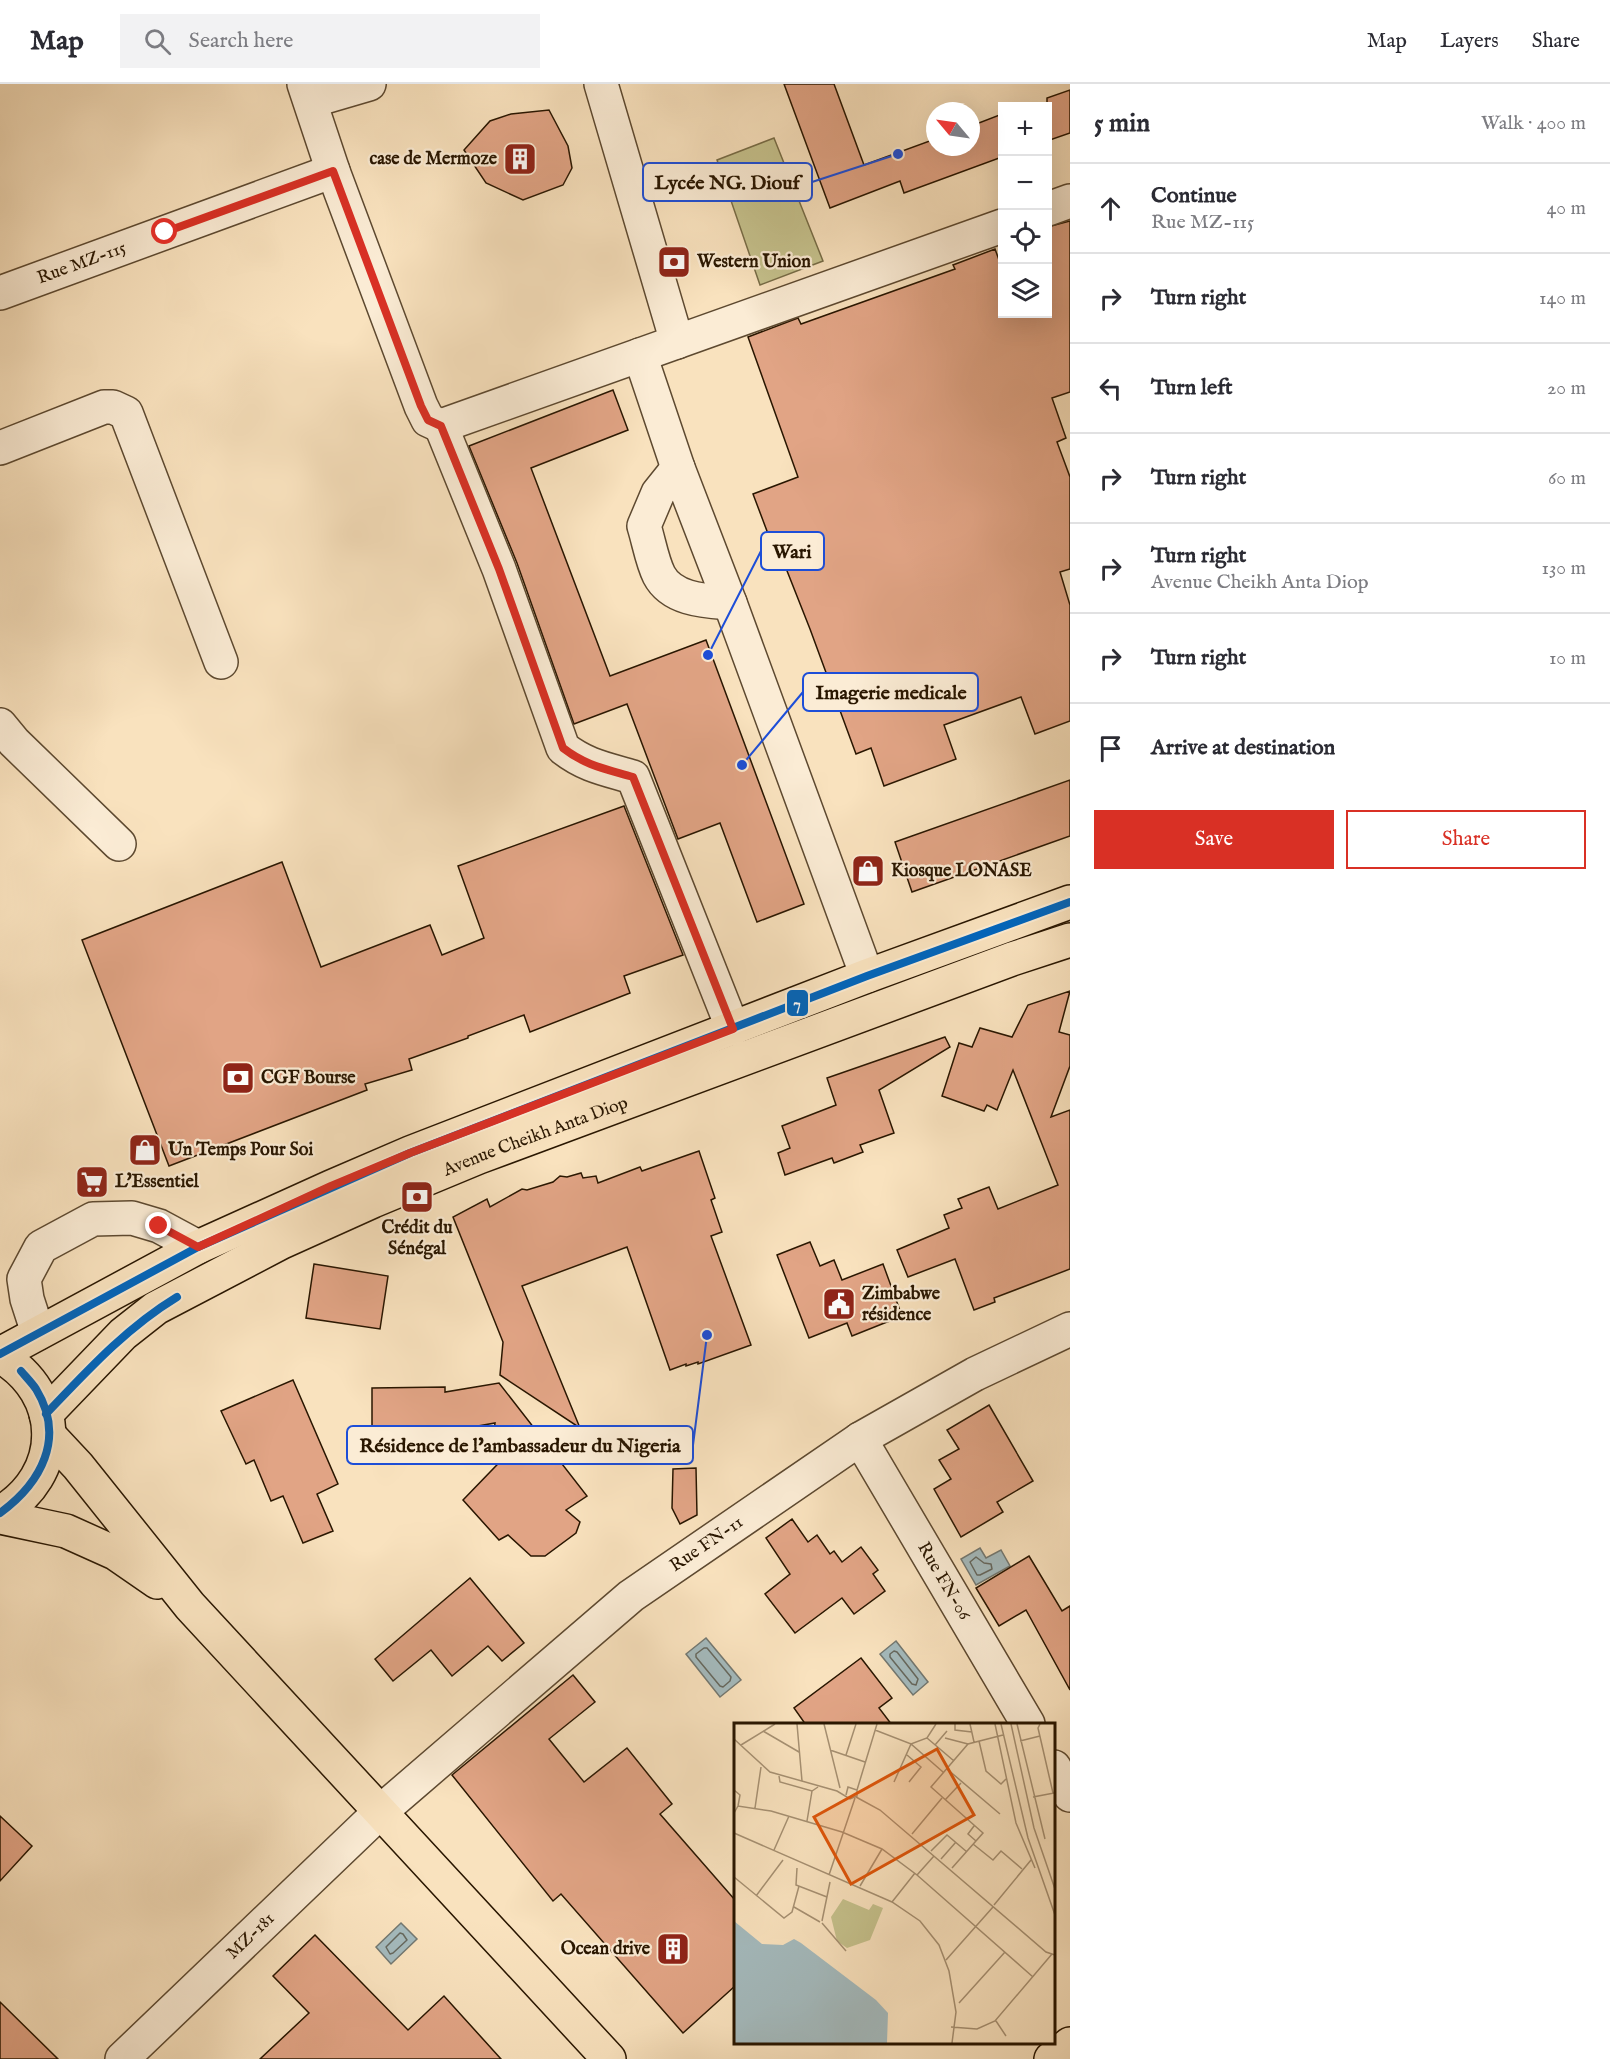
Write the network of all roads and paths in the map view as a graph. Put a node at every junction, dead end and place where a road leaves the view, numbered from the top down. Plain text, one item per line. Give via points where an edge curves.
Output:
1 (369, 84) edge
2 (601, 84) edge
3 (307, 93) edge
4 (333, 171) junction
5 (1070, 201) edge
6 (1052, 208) edge
7 (998, 227) edge
8 (0, 293) edge
9 (677, 342) junction
10 (640, 355) junction
11 (441, 426) junction
12 (0, 448) edge
13 (678, 468) junction
14 (730, 603) junction
15 (221, 662) dead end
16 (0, 725) edge
17 (119, 844) dead end
18 (1070, 902) edge
19 (1070, 940) edge
20 (867, 976) junction
21 (733, 1029) junction
22 (198, 1247) junction
23 (1070, 1329) edge
24 (38, 1333) junction
25 (0, 1355) edge
26 (48, 1425) junction
27 (860, 1439) junction
28 (0, 1515) edge
29 (190, 1606) junction
30 (1027, 1723) edge
31 (1055, 1770) edge
32 (1070, 1795) edge
33 (380, 1812) junction
34 (1070, 2044) edge
35 (122, 2059) edge
36 (609, 2059) edge
37 (1051, 2059) edge

1 - 3 street
2 - 9 street
3 - 4 street
4 - 8 street, Rue MZ-115
4 - 11 street via 421,406 428,420
5 - 6 street
7 - 9 street
9 - 10 street
10 - 11 street
10 - 13 street
11 - 21 street via 499,569 563,748 594,767 633,777
12 - 15 street via 104,407 126,413
13 - 14 street
13 - 14 street via 658,493 644,526 660,576 675,591 696,600
14 - 20 street
16 - 17 street
18 - 20 main road, Avenue Cheikh Anta Diop
19 - 26 main road, Avenue Cheikh Anta Diop via 479,1157 282,1242 156,1308 123,1334
20 - 21 main road, Avenue Cheikh Anta Diop
21 - 22 main road, Avenue Cheikh Anta Diop via 410,1153
22 - 24 main road, Avenue Cheikh Anta Diop
22 - 24 street via 159,1226 132,1218 93,1219 41,1247 24,1279
23 - 27 street, Rue FN-11 via 975,1374
24 - 25 main road, Avenue Cheikh Anta Diop
25 - 26 main road via 29,1379 40,1396
26 - 28 main road via 46,1455 39,1475 28,1491
26 - 29 main road
27 - 30 street, Rue FN-06
27 - 33 street, Rue FN-11 via 631,1596
28 - 29 main road via 66,1531 115,1553
29 - 33 main road
31 - 32 street
33 - 35 street, MZ-181
33 - 36 main road
34 - 37 main road

